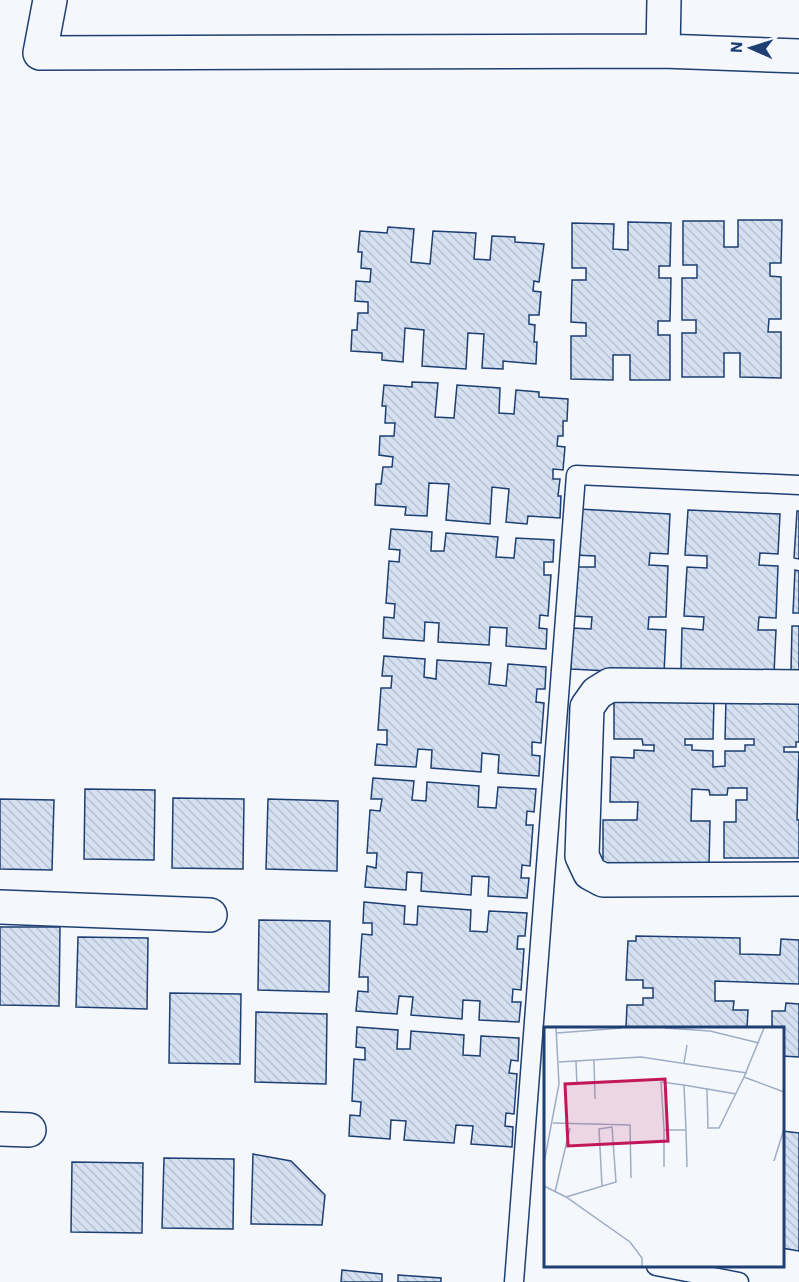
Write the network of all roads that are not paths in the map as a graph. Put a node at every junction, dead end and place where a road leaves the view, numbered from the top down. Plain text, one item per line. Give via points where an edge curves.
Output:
1 (50, 0) edge
2 (664, 0) edge
3 (663, 51) junction
4 (799, 56) edge
5 (799, 485) edge
6 (799, 687) edge
7 (799, 879) edge
8 (0, 906) edge
9 (210, 915) dead end
10 (661, 1267) edge
11 (514, 1282) edge
12 (739, 1282) edge

1 - 3 street via 40,53
2 - 3 street
3 - 4 street
5 - 11 lane via 576,475
6 - 7 street via 610,685 597,693 587,707 582,856 590,873 603,879
8 - 9 street
10 - 12 lane

